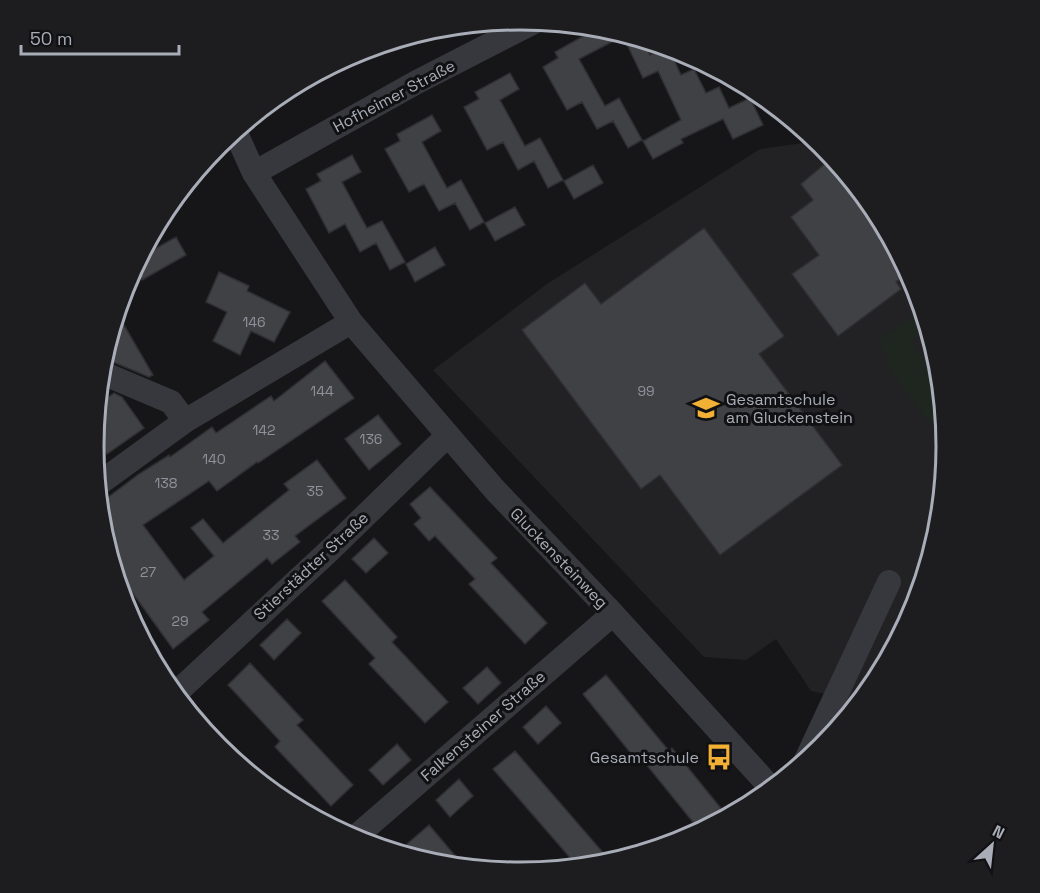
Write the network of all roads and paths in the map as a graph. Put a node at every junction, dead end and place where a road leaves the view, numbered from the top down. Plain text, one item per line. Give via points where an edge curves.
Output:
1 (518, 30) edge
2 (239, 139) edge
3 (254, 173) junction
4 (351, 322) junction
5 (110, 376) edge
6 (185, 422) junction
7 (447, 436) junction
8 (105, 480) edge
9 (889, 582) dead end
10 (613, 614) junction
11 (181, 688) edge
12 (815, 741) edge
13 (766, 782) edge
14 (362, 831) edge

1 - 3 street, Hofheimer Straße
2 - 3 street, Gluckensteinweg
3 - 4 street, Gluckensteinweg
4 - 6 street
4 - 7 street, Gluckensteinweg
5 - 6 street via 171,402
6 - 8 street
7 - 10 street, Gluckensteinweg
7 - 11 street, Stierstädter Straße
9 - 12 street
10 - 13 street, Gluckensteinweg
10 - 14 street, Falkensteiner Straße

